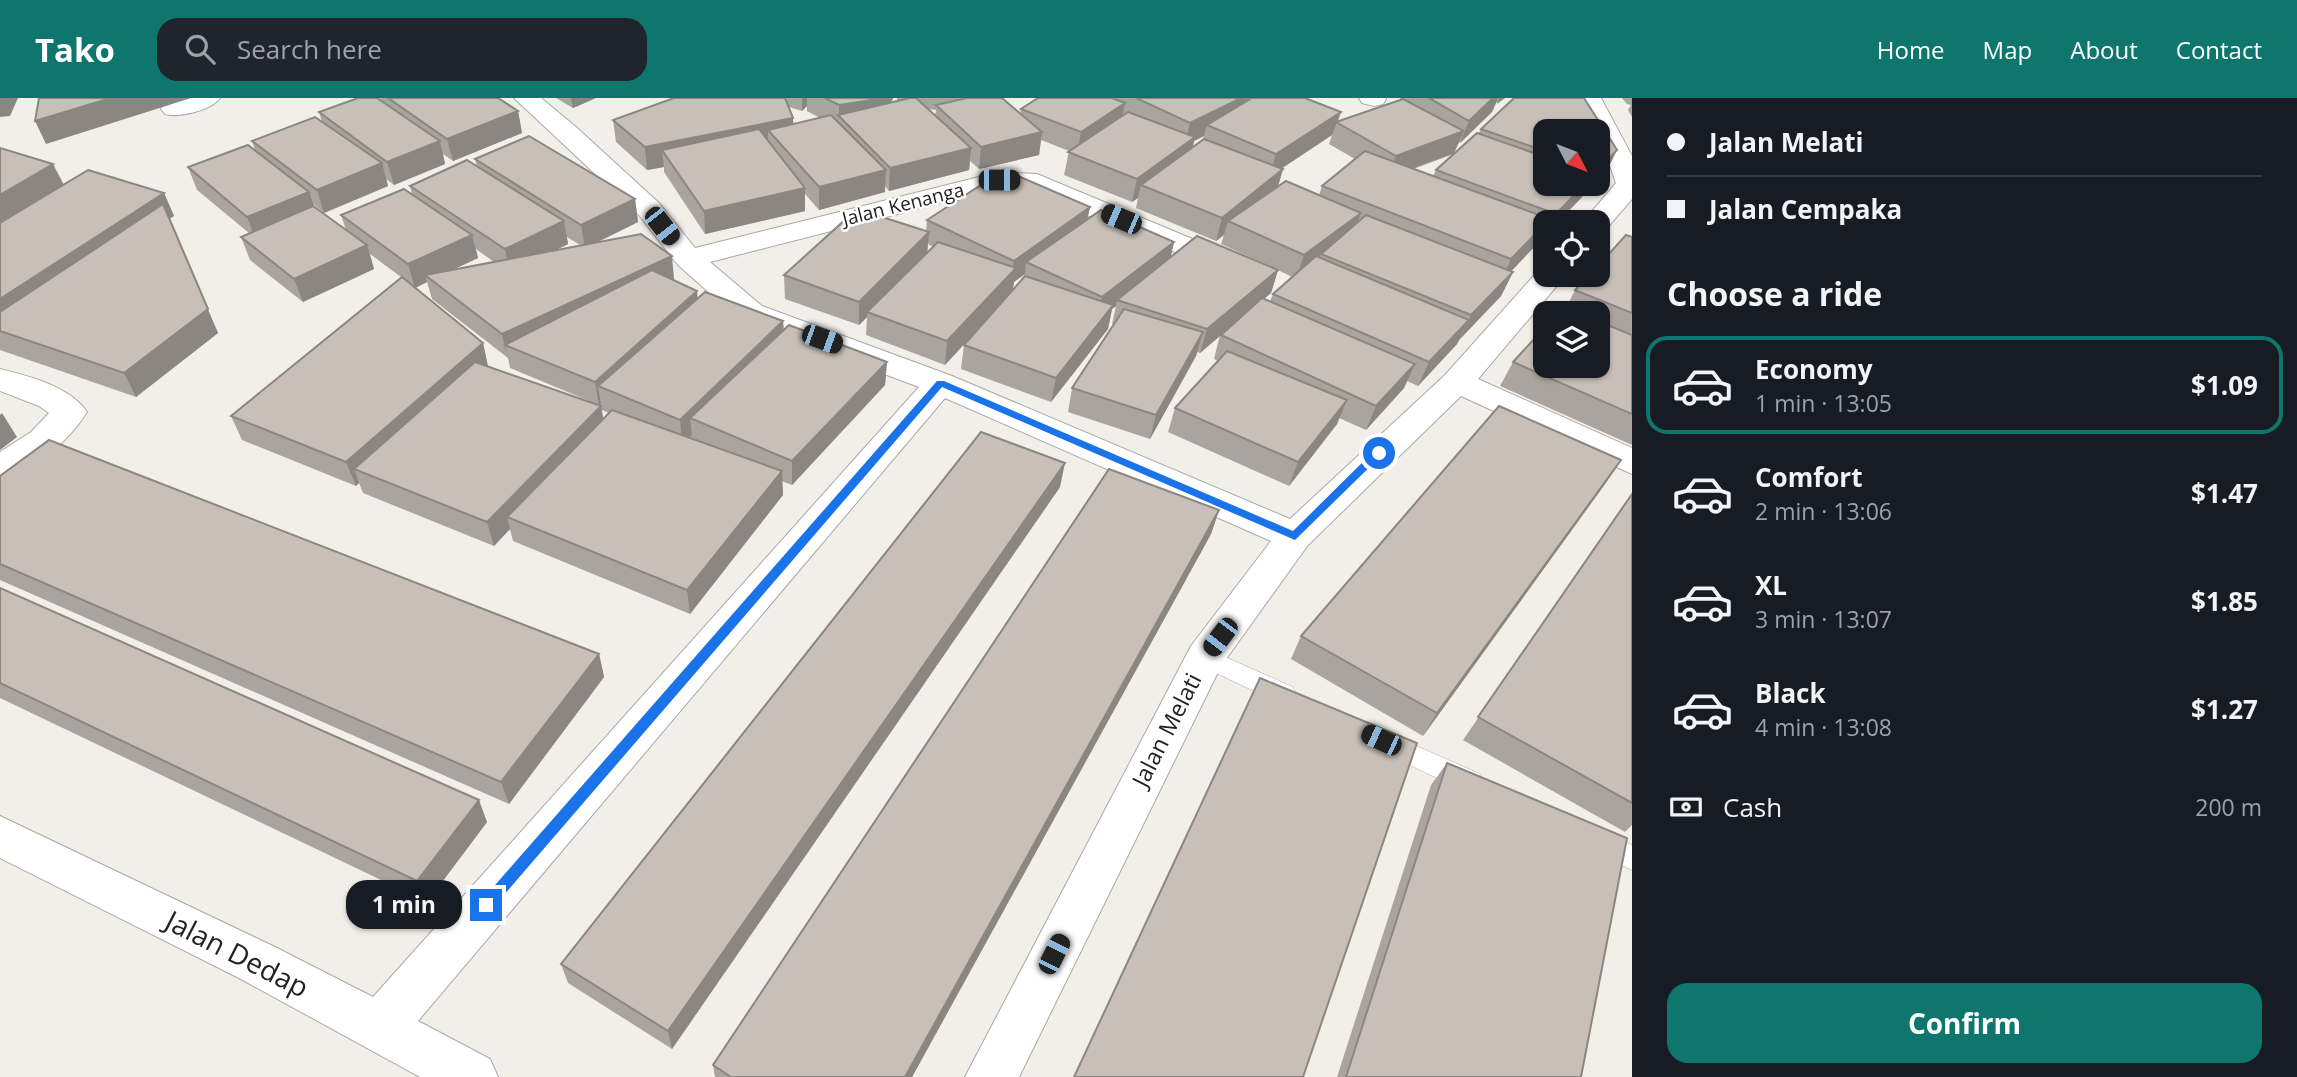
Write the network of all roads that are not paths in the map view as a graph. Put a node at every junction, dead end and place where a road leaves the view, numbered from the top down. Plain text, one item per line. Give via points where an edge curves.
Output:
1 (208, 98) edge
2 (526, 98) edge
3 (1589, 98) edge
4 (174, 109) dead end
5 (1631, 185) edge
6 (1608, 210) edge
7 (1192, 249) edge
8 (688, 259) junction
9 (1540, 287) edge
10 (0, 379) edge
11 (1457, 382) junction
12 (940, 383) junction
13 (1632, 463) edge
14 (0, 469) edge
15 (1295, 536) junction
16 (1205, 657) junction
17 (1305, 704) edge
18 (1368, 734) edge
19 (1494, 793) edge
20 (1569, 828) edge
21 (1, 841) edge
22 (1632, 858) edge
23 (380, 1027) junction
24 (472, 1077) edge
25 (991, 1077) edge

1 - 4 street
2 - 8 street via 555,137 649,209
3 - 5 street
5 - 6 street
7 - 8 street, Jalan Kenanga via 1027,180 999,180
8 - 12 street via 751,313
9 - 11 street, Jalan Melati
10 - 14 street via 51,398 70,412 43,440
11 - 13 street
11 - 15 street, Jalan Melati
12 - 15 street
12 - 23 street
15 - 16 street, Jalan Melati
16 - 17 lane
16 - 25 street, Jalan Melati
18 - 19 lane
20 - 22 lane
21 - 23 street, Jalan Dedap via 256,962
23 - 24 street, Jalan Dedap

